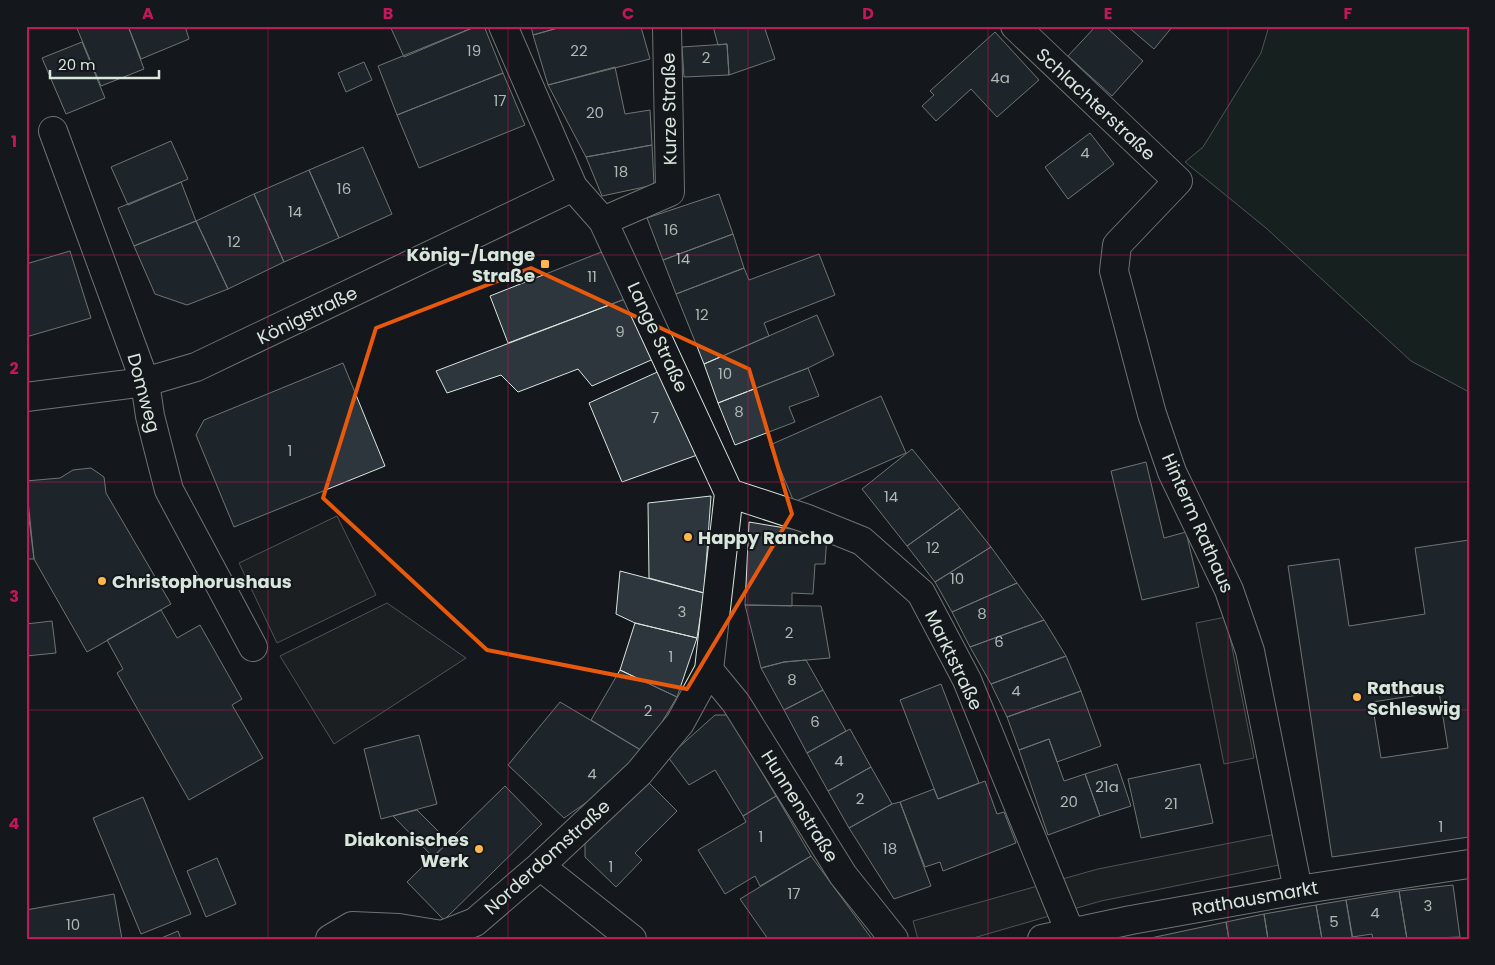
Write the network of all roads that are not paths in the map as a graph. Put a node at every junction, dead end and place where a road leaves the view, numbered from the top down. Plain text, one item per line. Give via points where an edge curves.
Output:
1 (503, 26) edge
2 (667, 26) edge
3 (1015, 26) edge
4 (53, 131) dead end
5 (1178, 181) joint
6 (573, 187) junction
7 (603, 221) junction
8 (145, 382) junction
9 (26, 397) edge
10 (729, 493) junction
11 (253, 646) dead end
12 (709, 670) junction
13 (1469, 864) edge
14 (540, 866) junction
15 (1298, 890) junction
16 (1070, 932) junction
17 (330, 939) edge
18 (632, 939) edge
19 (894, 939) edge
20 (1042, 939) edge

1 - 6 street, Lange Straße
2 - 7 street, Kurze Straße via 670,192
3 - 5 street, Schlachterstraße
4 - 8 street, Domweg
5 - 15 street, Hinterm Rathaus via 1117,245 1114,271 1152,414 1172,472 1229,590 1250,651
6 - 7 street, Lange Straße
6 - 8 street, Königstraße via 196,368
7 - 10 street, Lange Straße
8 - 9 street, Königstraße
8 - 11 street, Domweg via 169,490
10 - 12 street
10 - 16 street, Marktstraße via 862,541 921,593 967,680
12 - 14 street, Norderdomstraße via 680,723 639,772
12 - 19 street, Hunnenstraße via 736,703 843,875
13 - 15 street, Rathausmarkt
14 - 17 street, Norderdomstraße via 475,922 442,935 399,928 352,926
14 - 18 street
15 - 16 street, Rathausmarkt
16 - 20 street, Rathausmarkt

